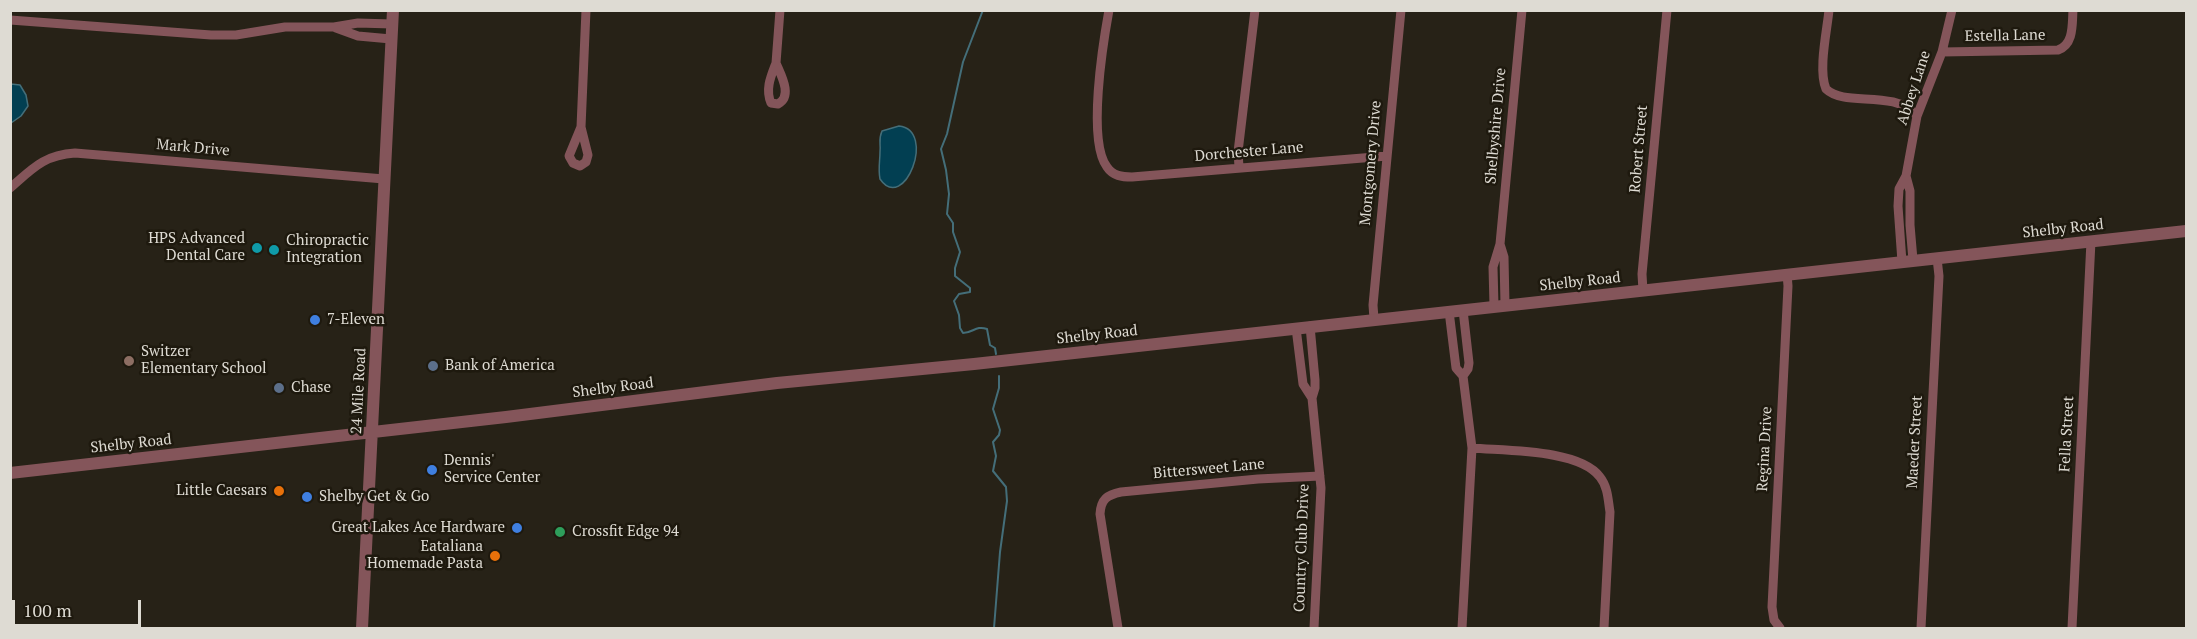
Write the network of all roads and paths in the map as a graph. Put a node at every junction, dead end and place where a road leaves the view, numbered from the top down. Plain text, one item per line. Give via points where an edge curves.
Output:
1 (393, 10) edge
2 (586, 10) edge
3 (780, 10) edge
4 (1109, 10) edge
5 (1255, 10) edge
6 (1401, 10) edge
7 (1522, 10) edge
8 (1667, 10) edge
9 (1829, 10) edge
10 (1952, 10) edge
11 (2073, 10) edge
12 (10, 20) edge
13 (392, 24) junction
14 (334, 27) junction
15 (391, 39) junction
16 (1942, 51) junction
17 (776, 63) dead end
18 (1917, 116) junction
19 (581, 127) dead end
20 (1387, 156) junction
21 (1239, 167) junction
22 (384, 179) junction
23 (10, 188) edge
24 (2187, 231) edge
25 (2091, 241) junction
26 (1937, 258) junction
27 (1908, 261) junction
28 (1787, 274) junction
29 (1643, 291) junction
30 (1499, 306) junction
31 (1463, 310) junction
32 (1449, 311) junction
33 (1374, 319) junction
34 (1310, 326) junction
35 (1296, 328) junction
36 (1463, 376) junction
37 (1312, 398) junction
38 (372, 431) junction
39 (1472, 448) junction
40 (10, 473) edge
41 (1320, 476) junction
42 (1778, 627) edge
43 (362, 628) edge
44 (1118, 628) edge
45 (1314, 628) edge
46 (1462, 628) edge
47 (1604, 628) edge
48 (1921, 628) edge
49 (2072, 628) edge

1 - 13 street, 24 Mile Road
2 - 19 street
3 - 17 street
4 - 21 street, Dorchester Lane via 1100,69 1098,129 1103,161 1113,174 1132,177
5 - 21 street
6 - 20 street, Montgomery Drive
7 - 30 street, Shelbyshire Drive via 1500,244 1504,257
8 - 29 street, Robert Street
9 - 18 street via 1826,89 1837,95 1903,104
10 - 16 street, Abbey Lane
11 - 16 street, Estella Lane via 2069,41 2058,50
12 - 14 street via 211,35 285,27
13 - 14 street
13 - 15 street, 24 Mile Road
14 - 15 street via 358,36
15 - 22 street, 24 Mile Road
16 - 18 street, Abbey Lane
18 - 27 street, Abbey Lane via 1906,176 1910,191
20 - 21 street, Dorchester Lane
20 - 33 street, Montgomery Drive
22 - 23 street, Mark Drive via 75,153 49,158 34,166
22 - 38 street, 24 Mile Road
24 - 25 street, Shelby Road
25 - 26 street, Shelby Road
25 - 49 street, Fella Street
26 - 27 street, Shelby Road
26 - 48 street, Maeder Street
27 - 28 street, Shelby Road
28 - 29 street, Shelby Road
28 - 42 street, Regina Drive via 1772,607
29 - 30 street, Shelby Road
30 - 31 street, Shelby Road
31 - 32 street, Shelby Road
31 - 36 street via 1468,369
32 - 33 street, Shelby Road
32 - 36 street via 1456,368
33 - 34 street, Shelby Road
34 - 35 street, Shelby Road
34 - 37 street, Country Club Drive via 1315,380
35 - 37 street, Country Club Drive via 1303,384
35 - 38 street, Shelby Road
36 - 39 street
37 - 41 street, Country Club Drive
38 - 40 street, Shelby Road
38 - 43 street, 24 Mile Road
39 - 46 street
39 - 47 street via 1568,458 1599,475 1608,494 1610,512
41 - 44 street, Bittersweet Lane via 1121,492 1103,500 1100,514
41 - 45 street, Country Club Drive

